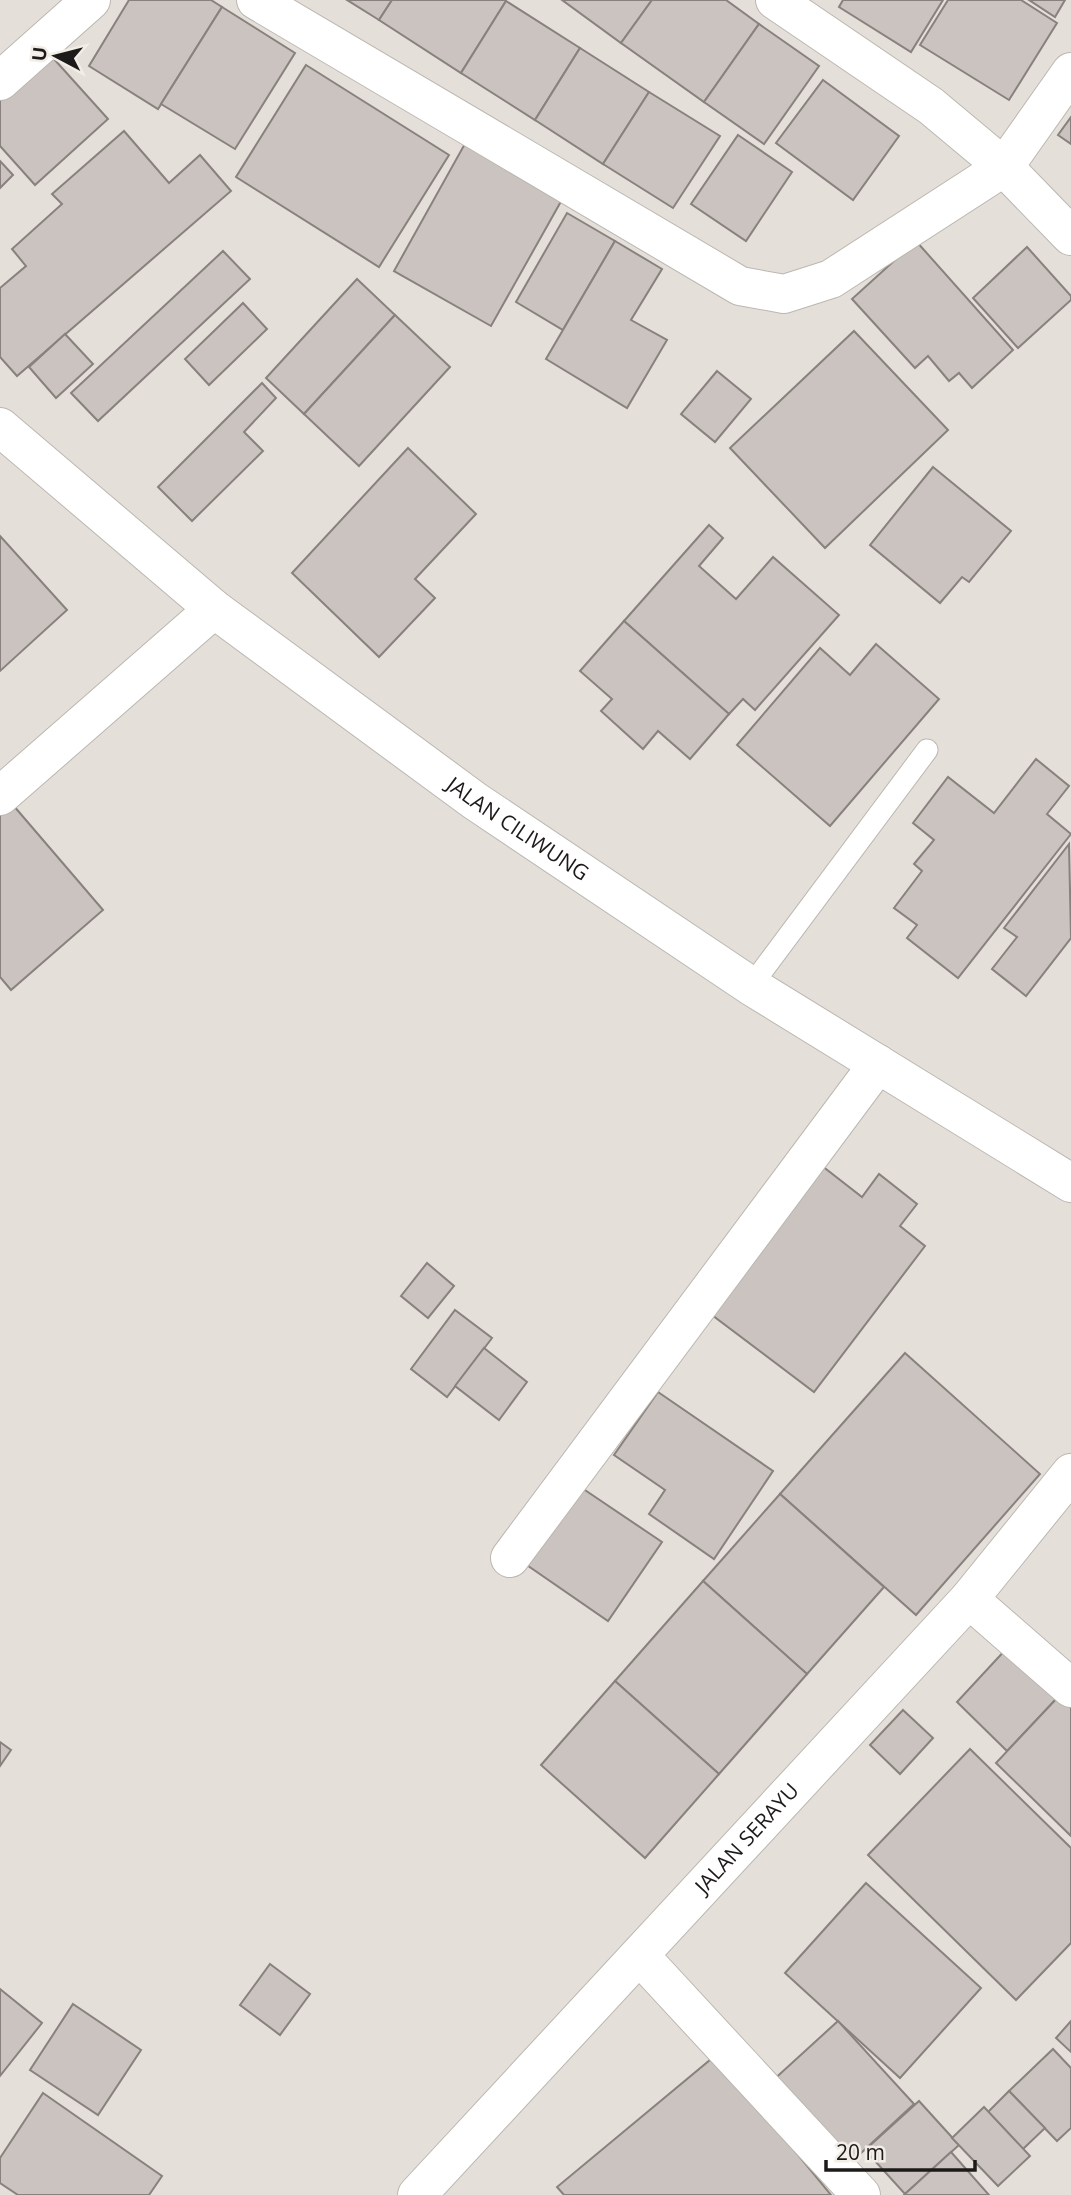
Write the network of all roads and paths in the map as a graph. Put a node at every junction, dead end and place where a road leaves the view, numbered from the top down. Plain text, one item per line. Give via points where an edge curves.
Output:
1 (91, 0) edge
2 (256, 0) edge
3 (775, 0) edge
4 (816, 10) edge
5 (1071, 72) edge
6 (0, 81) edge
7 (1004, 167) junction
8 (1071, 236) edge
9 (2, 434) edge
10 (214, 609) junction
11 (927, 750) dead end
12 (0, 796) edge
13 (751, 986) junction
14 (878, 1064) junction
15 (1071, 1183) edge
16 (1071, 1473) edge
17 (510, 1558) dead end
18 (969, 1599) junction
19 (1071, 1688) edge
20 (640, 1956) junction
21 (417, 2195) edge
22 (862, 2195) edge

1 - 6 street
2 - 7 street via 740,286 784,295 831,278
3 - 4 street
4 - 7 street
5 - 7 street
7 - 8 street
9 - 10 street, JALAN CILIWUNG
10 - 12 street
10 - 13 street, JALAN CILIWUNG via 475,801
11 - 13 lane
13 - 14 street, JALAN CILIWUNG
14 - 15 street, JALAN CILIWUNG
14 - 17 street
16 - 18 street, JALAN SERAYU
18 - 19 street
18 - 20 street, JALAN SERAYU
20 - 21 street, JALAN SERAYU
20 - 22 street

